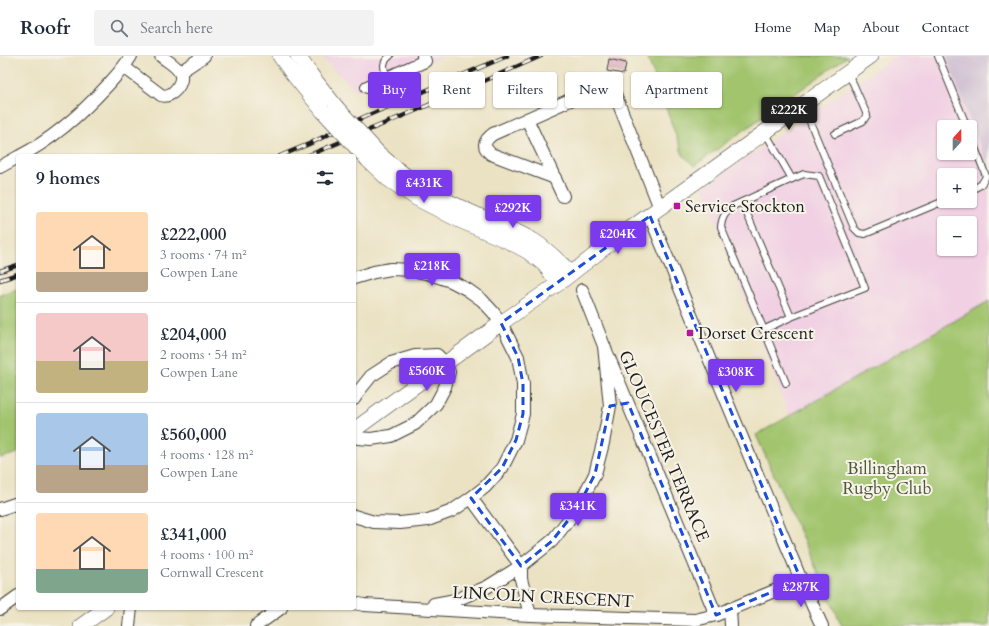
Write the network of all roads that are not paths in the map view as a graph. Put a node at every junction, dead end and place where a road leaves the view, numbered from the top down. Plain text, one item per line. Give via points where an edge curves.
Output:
1 (131, 56) edge
2 (161, 56) edge
3 (204, 56) edge
4 (280, 56) edge
5 (298, 56) edge
6 (390, 56) edge
7 (423, 56) edge
8 (871, 56) edge
9 (938, 56) edge
10 (124, 67) junction
11 (180, 72) junction
12 (385, 72) edge
13 (401, 72) edge
14 (847, 73) junction
15 (803, 105) junction
16 (330, 109) junction
17 (527, 119) junction
18 (964, 120) edge
19 (765, 132) junction
20 (835, 134) dead end
21 (977, 152) edge
22 (24, 154) edge
23 (373, 156) junction
24 (16, 159) edge
25 (0, 167) edge
26 (555, 178) junction
27 (988, 178) edge
28 (792, 179) junction
29 (977, 187) edge
30 (563, 196) dead end
31 (742, 202) junction
32 (937, 204) edge
33 (655, 212) junction
34 (571, 273) junction
35 (356, 277) edge
36 (559, 283) junction
37 (582, 290) dead end
38 (791, 317) junction
39 (501, 323) junction
40 (763, 330) junction
41 (604, 346) junction
42 (445, 363) junction
43 (786, 383) dead end
44 (356, 396) edge
45 (628, 403) junction
46 (610, 406) junction
47 (356, 429) edge
48 (356, 437) edge
49 (471, 498) junction
50 (16, 505) edge
51 (0, 509) edge
52 (356, 517) edge
53 (521, 566) junction
54 (801, 580) junction
55 (16, 597) edge
56 (356, 603) edge
57 (415, 608) junction
58 (0, 609) edge
59 (730, 609) junction
60 (103, 610) edge
61 (131, 610) edge
62 (278, 610) edge
63 (530, 615) junction
64 (716, 615) junction
65 (81, 626) edge
66 (129, 626) edge
67 (256, 626) edge
68 (731, 626) edge
69 (822, 626) edge

1 - 10 street
2 - 11 street
3 - 11 street
4 - 16 street via 292,73
5 - 16 street
6 - 12 lane via 384,62
7 - 13 street via 425,62
8 - 14 street
9 - 18 lane
10 - 11 street via 164,96 172,94 181,82
10 - 22 street via 92,102 62,129
14 - 15 street
14 - 20 lane via 867,115 863,121
15 - 19 street
15 - 32 lane via 854,228 859,233 864,234
16 - 23 street, bridge
17 - 26 street
17 - 26 street via 486,139 486,151
17 - 33 street via 604,85 613,89
19 - 28 lane
19 - 33 street
21 - 27 lane
23 - 34 street via 442,199 535,241
23 - 36 street via 388,179 433,208 527,251 544,264
24 - 25 street
26 - 30 street
27 - 29 lane
28 - 31 lane
28 - 38 lane via 804,174 819,176 865,288
31 - 38 lane
31 - 40 lane via 726,213 721,227
33 - 34 street
33 - 54 street
34 - 36 street
35 - 39 street via 391,269 430,274 468,290 482,300
36 - 39 street
37 - 41 street, GLOUCESTER TERRACE
38 - 40 lane
39 - 42 street
39 - 49 street via 518,357 523,384 523,414 516,440 502,468
40 - 43 lane
41 - 45 street, GLOUCESTER TERRACE
41 - 46 street
42 - 44 street via 437,355 415,356 391,363 372,376
42 - 47 street
42 - 48 street via 450,372 445,387 436,404 415,424 391,436 371,439
45 - 46 street
45 - 64 street, GLOUCESTER TERRACE
46 - 53 street via 595,474 577,509 552,541
49 - 52 street via 452,511 428,520 374,522
49 - 53 street
50 - 51 street
53 - 57 street via 487,587 456,600
53 - 63 street via 521,578
54 - 59 street, LINCOLN CRESCENT
54 - 69 street
55 - 58 street
56 - 57 street, LINCOLN CRESCENT
57 - 63 street, LINCOLN CRESCENT
59 - 64 street, LINCOLN CRESCENT
59 - 68 street
60 - 65 street
61 - 66 street
62 - 67 street
63 - 64 street, LINCOLN CRESCENT via 695,620

